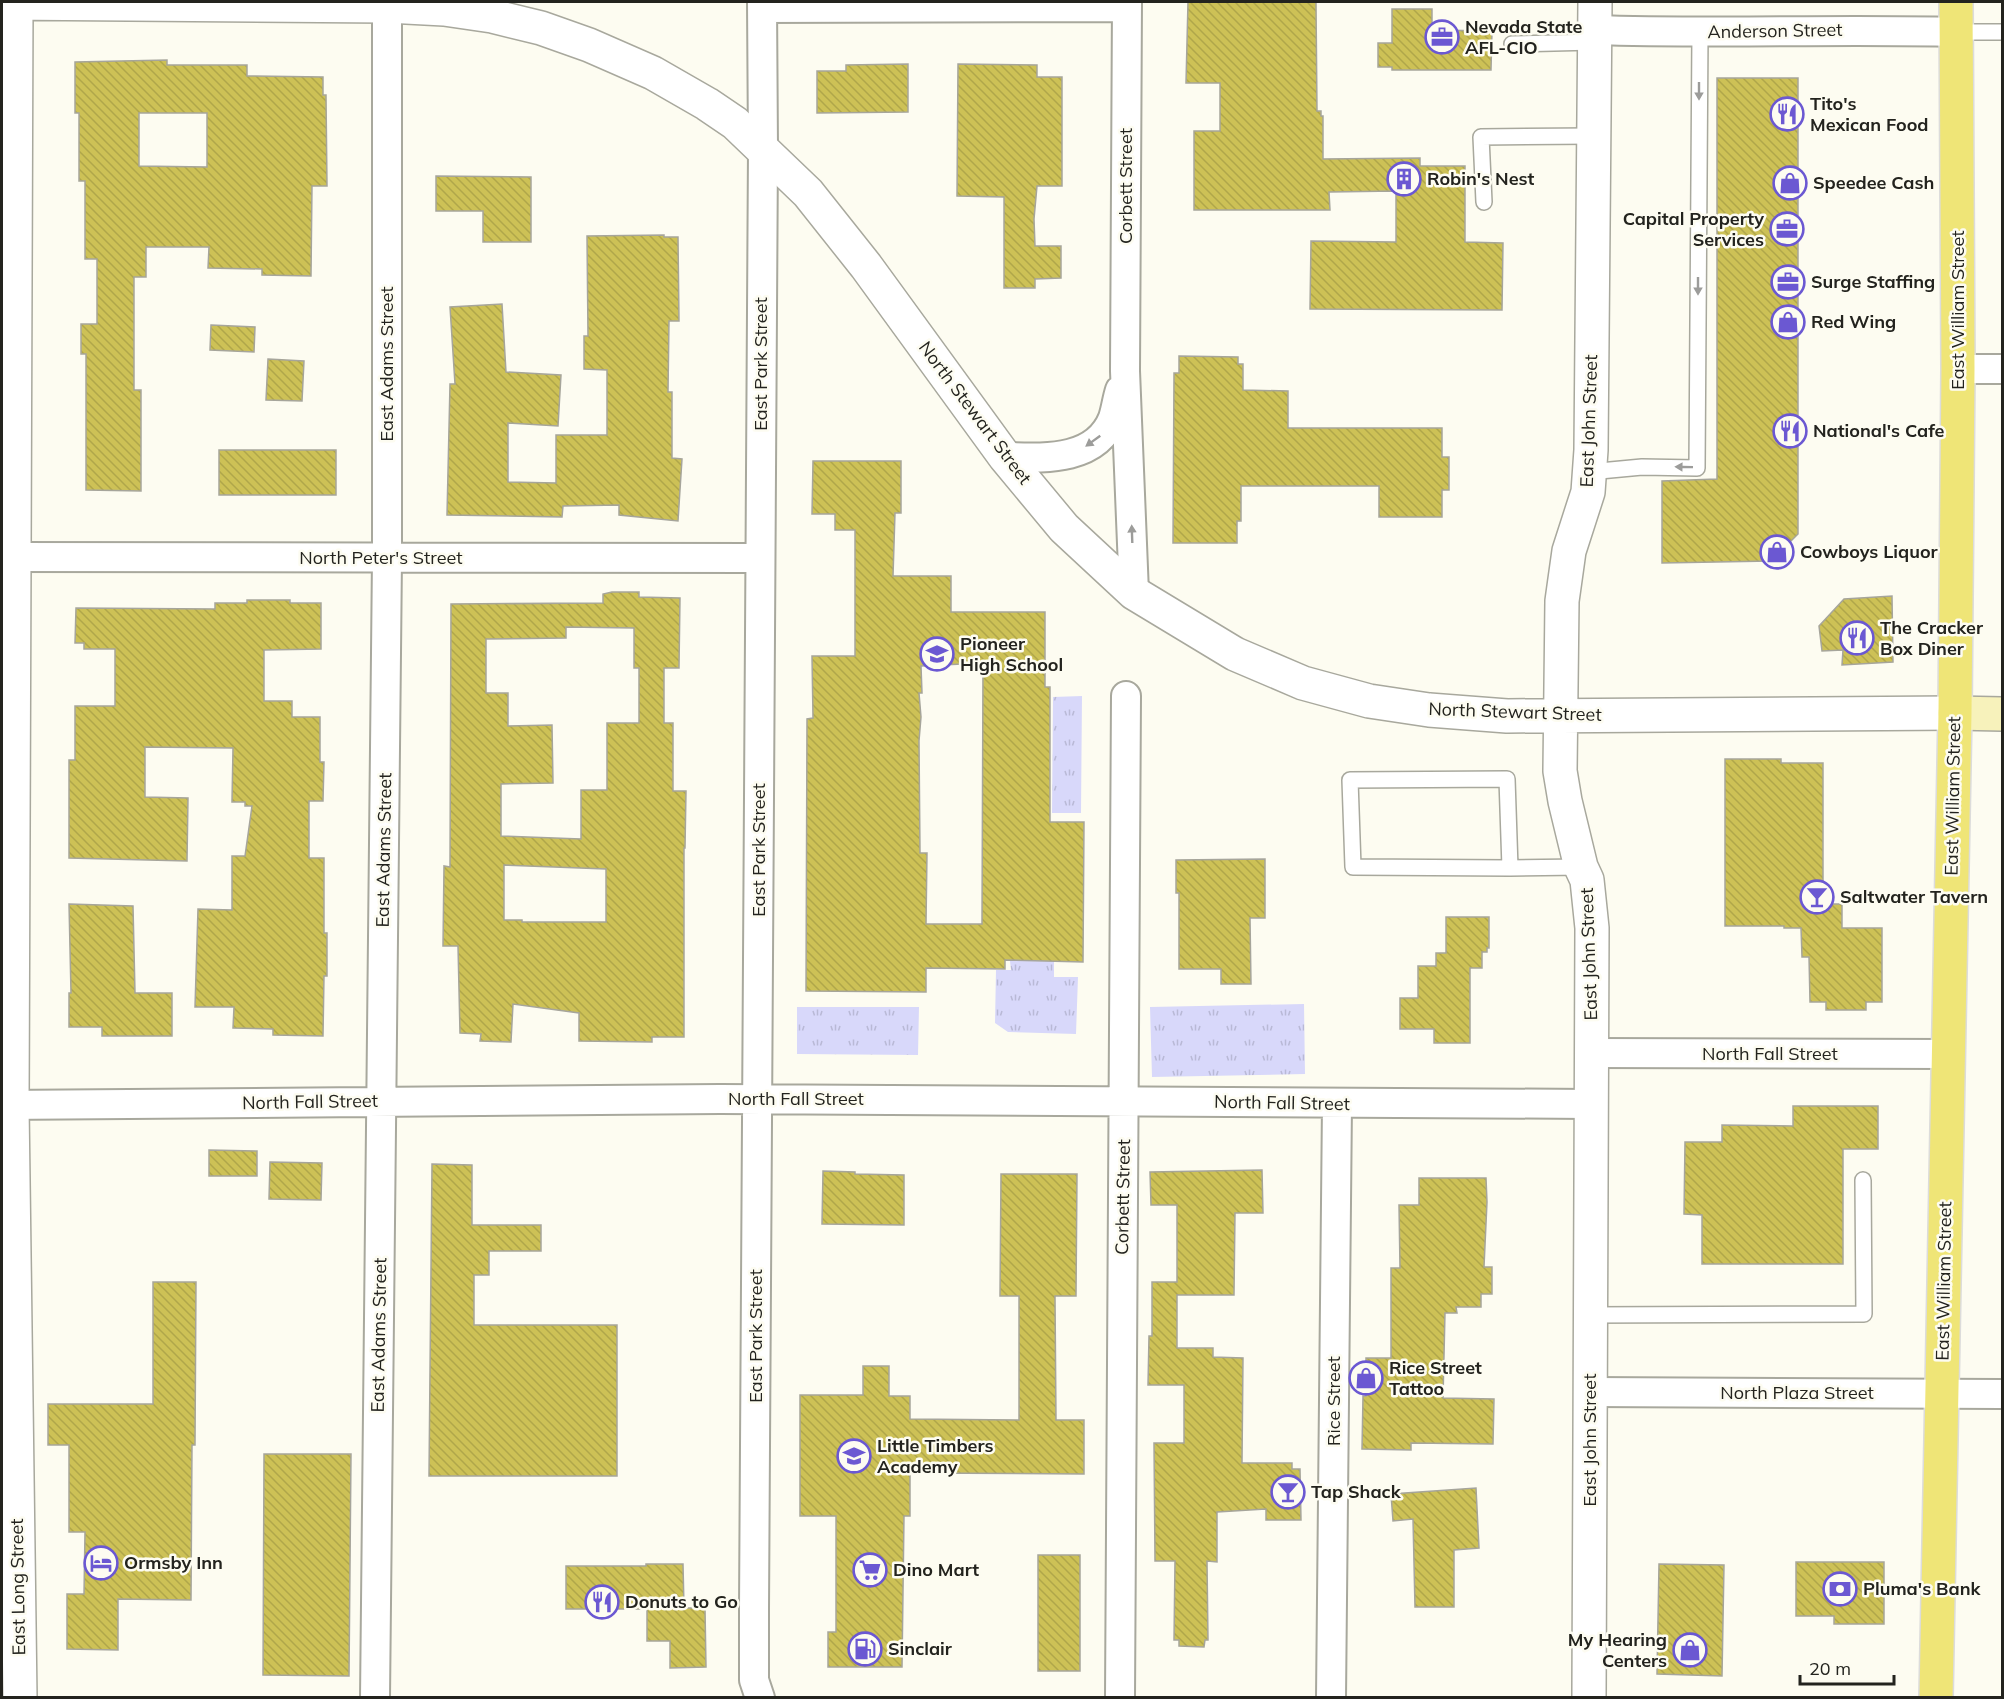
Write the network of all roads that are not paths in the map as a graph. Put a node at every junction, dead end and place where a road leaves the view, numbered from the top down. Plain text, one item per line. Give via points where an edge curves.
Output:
1 (12, 2) edge
2 (387, 4) edge
3 (1127, 4) edge
4 (762, 5) edge
5 (1956, 17) edge
6 (1595, 25) edge
7 (2002, 32) edge
8 (1700, 33) junction
9 (1512, 44) dead end
10 (1594, 136) junction
11 (763, 149) junction
12 (1484, 202) dead end
13 (1958, 369) junction
14 (2002, 369) edge
15 (1125, 371) junction
16 (1005, 457) junction
17 (1589, 472) junction
18 (7, 557) edge
19 (387, 558) junction
20 (760, 558) junction
21 (1134, 593) junction
22 (1126, 696) dead end
23 (1955, 714) junction
24 (2002, 714) edge
25 (1560, 716) junction
26 (1581, 867) junction
27 (1510, 868) junction
28 (1592, 1053) junction
29 (1947, 1054) junction
30 (758, 1099) junction
31 (382, 1101) junction
32 (1124, 1101) junction
33 (1337, 1104) junction
34 (1591, 1104) junction
35 (7, 1105) edge
36 (1863, 1180) dead end
37 (1591, 1315) junction
38 (1591, 1392) junction
39 (1942, 1394) junction
40 (2002, 1394) edge
41 (9, 1491) edge
42 (20, 1698) edge
43 (375, 1698) edge
44 (760, 1698) edge
45 (1120, 1698) edge
46 (1331, 1698) edge
47 (1588, 1698) edge
48 (1936, 1698) edge

1 - 2 street, North Stewart Street
1 - 18 street, East Long Street
2 - 11 street, North Stewart Street via 492,16 589,45 653,73 707,104
2 - 19 street, East Adams Street
3 - 4 street
3 - 15 street, Corbett Street
4 - 11 street, East Park Street
5 - 7 lane
5 - 8 street, Anderson Street via 1860,30
5 - 13 main road, East William Street
6 - 8 street, Anderson Street
6 - 9 lane
6 - 10 street, East John Street
8 -> 17 lane via 1698,468 1642,467
10 - 12 lane via 1481,137
10 - 17 street, East John Street
11 - 16 street, North Stewart Street via 808,193
11 - 20 street, East Park Street
13 - 14 street
13 - 23 main road, East William Street
15 -> 16 street, Corbett Street via 1112,419 1091,444 1064,456
21 -> 15 street, Corbett Street
16 - 21 street, North Stewart Street via 1064,528
17 - 25 street, East John Street via 1588,492 1569,551 1562,601
18 - 19 street, North Peter's Street
18 - 35 street, East Long Street
19 - 20 street, North Peter's Street
19 - 31 street, East Adams Street
20 - 30 street, East Park Street
21 - 25 street, North Stewart Street via 1235,654 1303,683 1369,701 1429,710
22 - 32 street, Corbett Street
23 - 24 main road, North Stewart Street
23 - 25 street, North Stewart Street
23 - 29 main road, East William Street
25 - 26 street, East John Street via 1562,780
26 - 27 lane
26 - 28 street, East John Street via 1587,880 1592,928
27 - 27 lane via 1507,779 1350,780 1353,867
28 - 29 street, North Fall Street
28 - 34 street, East John Street
29 - 39 main road, East William Street
30 - 31 street, North Fall Street
30 - 32 street, North Fall Street
30 - 44 street, East Park Street via 754,1680
31 - 35 street, North Fall Street
31 - 43 street, East Adams Street
32 - 33 street, North Fall Street
32 - 45 street, Corbett Street
33 - 34 street, North Fall Street
33 - 46 street, Rice Street
34 - 37 street, East John Street
35 - 41 street, East Long Street
36 - 37 lane via 1864,1314
37 - 38 street, East John Street
38 - 39 street, North Plaza Street
38 - 47 street, East John Street
39 - 40 street, North Plaza Street
39 - 48 main road, East William Street
41 - 42 street, East Long Street

